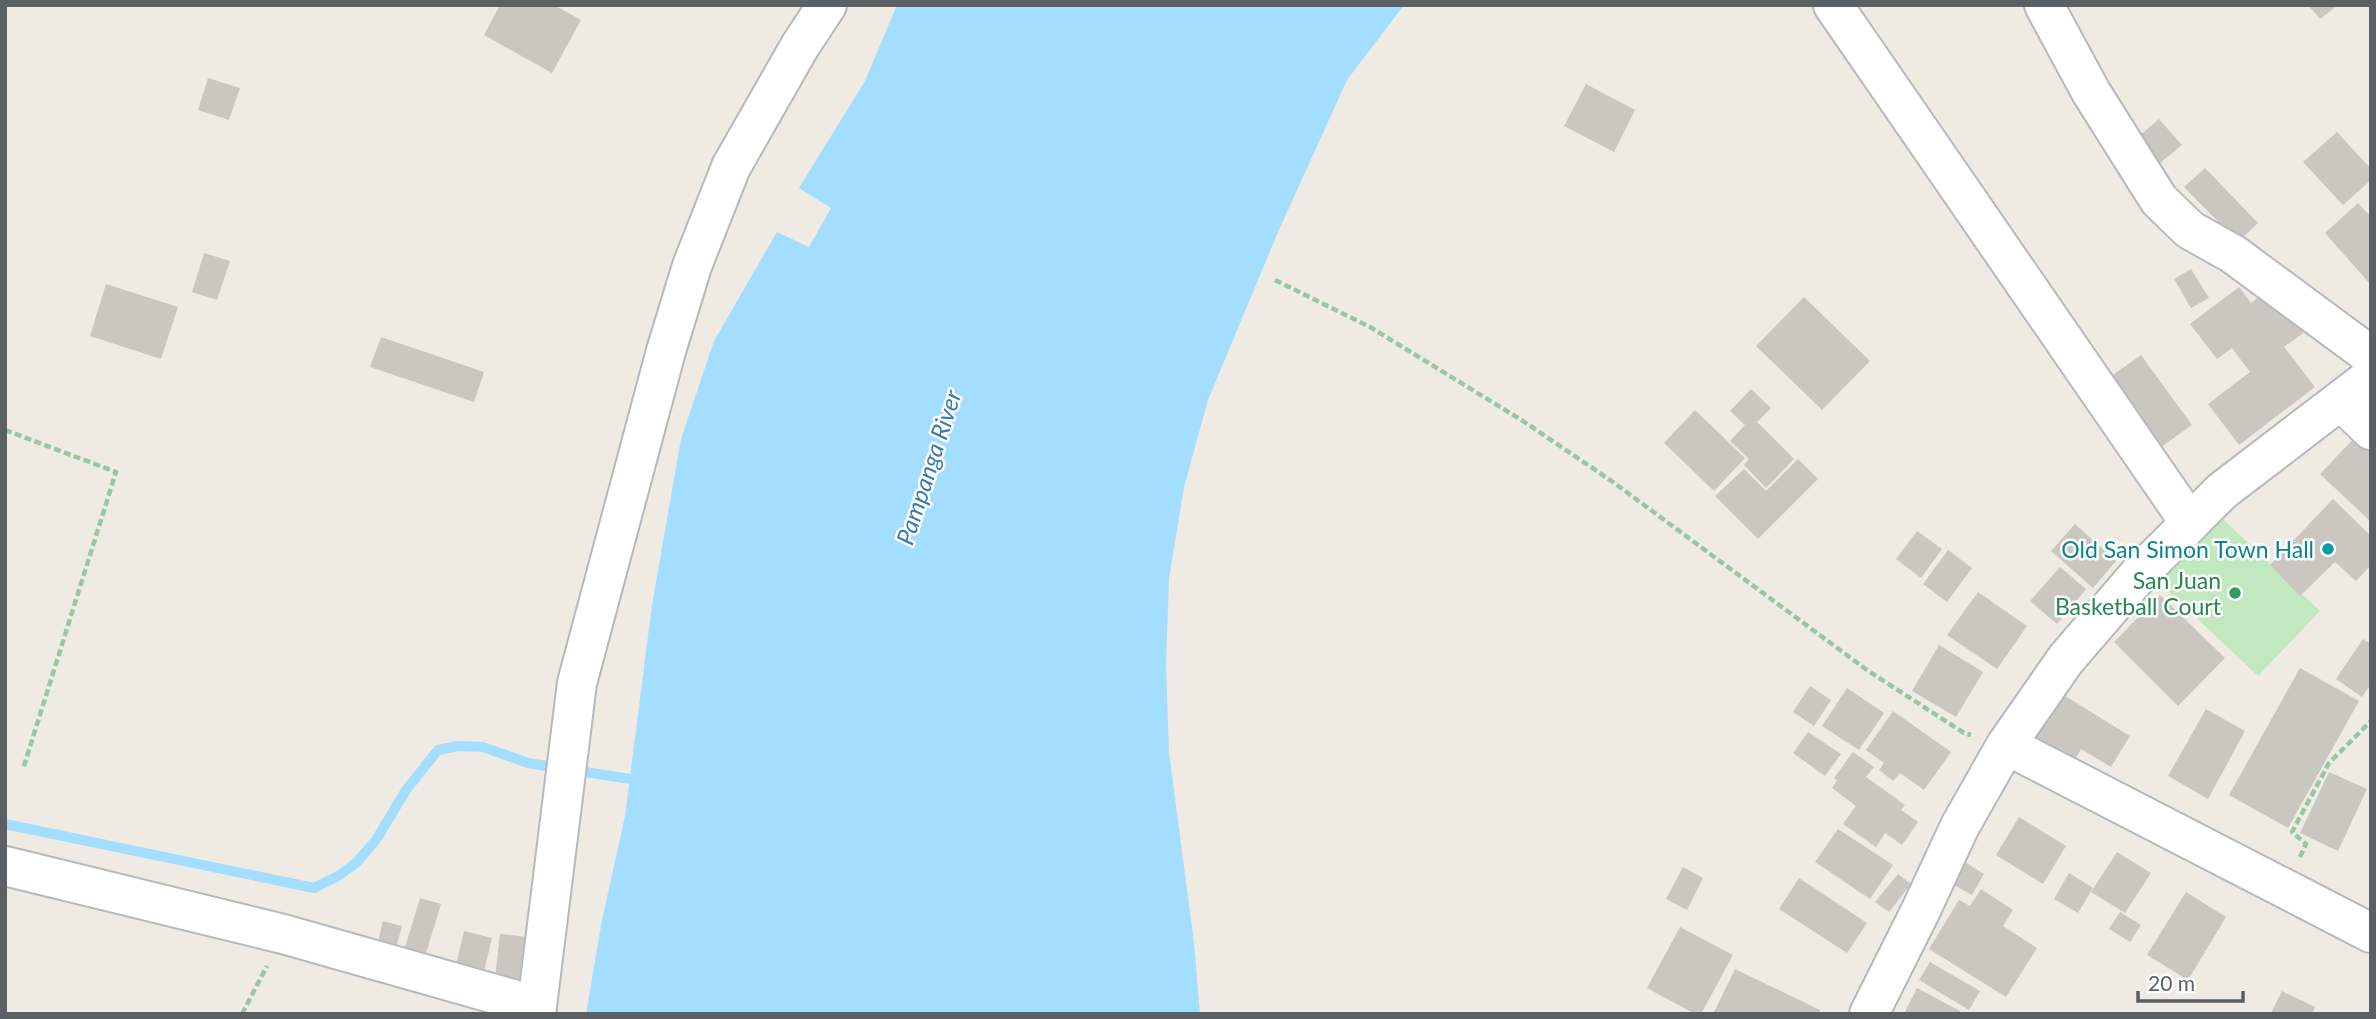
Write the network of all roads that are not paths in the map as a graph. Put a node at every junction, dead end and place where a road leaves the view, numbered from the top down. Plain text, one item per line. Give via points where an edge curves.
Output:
1 (827, 5) edge
2 (1833, 5) edge
3 (2044, 5) edge
4 (2371, 356) edge
5 (2371, 377) edge
6 (2341, 401) junction
7 (2371, 430) edge
8 (2190, 523) junction
9 (2006, 745) junction
10 (5, 866) edge
11 (2371, 933) edge
12 (537, 1010) edge
13 (1869, 1014) edge

1 - 12 street via 731,167 692,266 666,351 577,683
2 - 8 street
3 - 4 street via 2091,92 2159,200 2190,230 2233,254
5 - 6 street
6 - 7 street
6 - 8 street via 2222,491
8 - 9 street via 2066,659
9 - 11 street
9 - 13 street via 1960,826
10 - 12 street via 283,934

